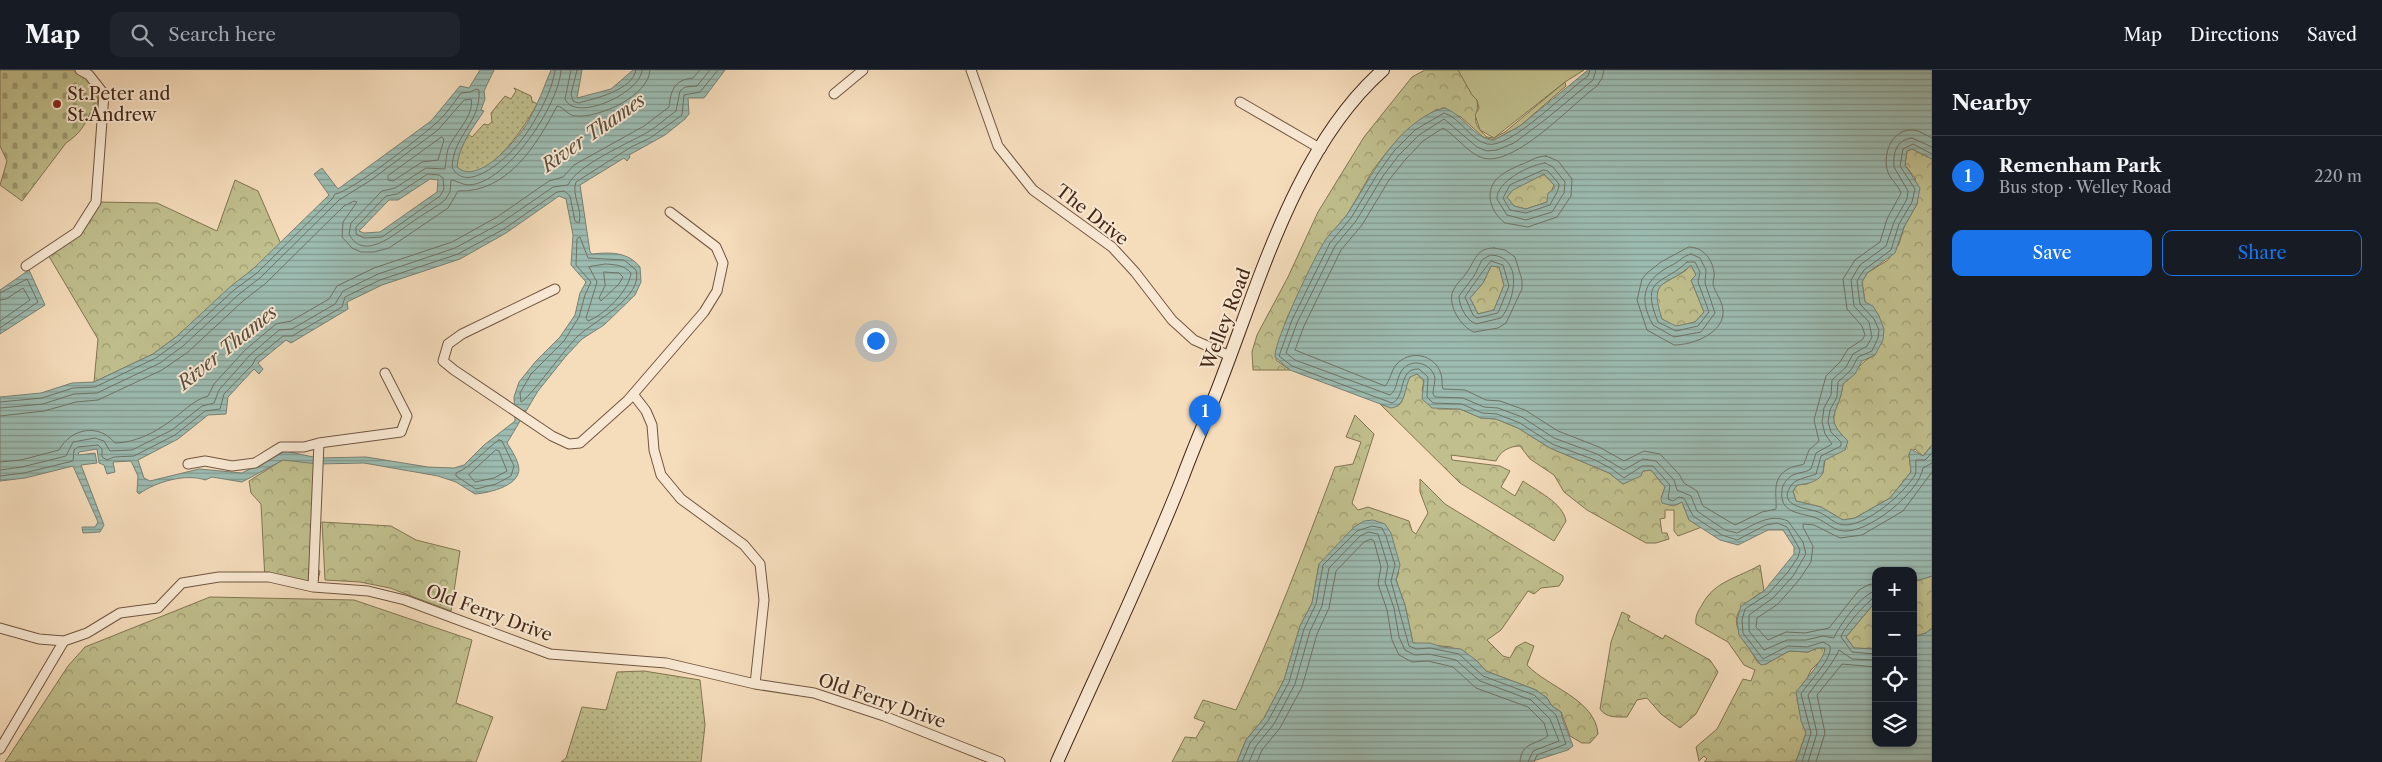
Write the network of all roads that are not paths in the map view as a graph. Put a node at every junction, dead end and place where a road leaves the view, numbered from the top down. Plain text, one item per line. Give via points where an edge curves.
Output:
1 (80, 70) edge
2 (863, 70) edge
3 (971, 70) edge
4 (1383, 70) edge
5 (834, 94) dead end
6 (1240, 102) dead end
7 (1321, 149) junction
8 (670, 212) dead end
9 (26, 266) dead end
10 (555, 290) dead end
11 (1230, 356) junction
12 (385, 373) dead end
13 (633, 394) junction
14 (319, 443) junction
15 (188, 464) dead end
16 (313, 587) junction
17 (0, 628) edge
18 (64, 641) junction
19 (755, 684) junction
20 (0, 749) edge
21 (1000, 762) edge
22 (1057, 762) edge

1 - 9 street via 89,75 104,94 96,202 77,232
2 - 5 street
3 - 11 street, The Drive via 998,146 1033,190 1112,248 1172,320 1194,340
4 - 7 main road, Welley Road via 1348,107
6 - 7 street
7 - 11 main road, Welley Road via 1283,221
8 - 13 street via 716,247 723,263 717,291 704,312
10 - 13 street via 462,334 448,344 443,361 526,419 569,444 580,443
11 - 22 main road, Welley Road via 1143,570
12 - 14 street via 407,416 401,432
13 - 19 street via 652,425 661,475 681,499 744,545 760,564 764,600
14 - 15 street via 280,447 255,463 232,466 205,461
14 - 16 street
16 - 18 street, Old Ferry Drive via 269,577 219,577 182,582 158,608 120,612 87,633
16 - 19 street, Old Ferry Drive via 368,591 405,600 550,654 666,663
17 - 18 street via 39,639
18 - 20 street
19 - 21 street, Old Ferry Drive via 814,692

